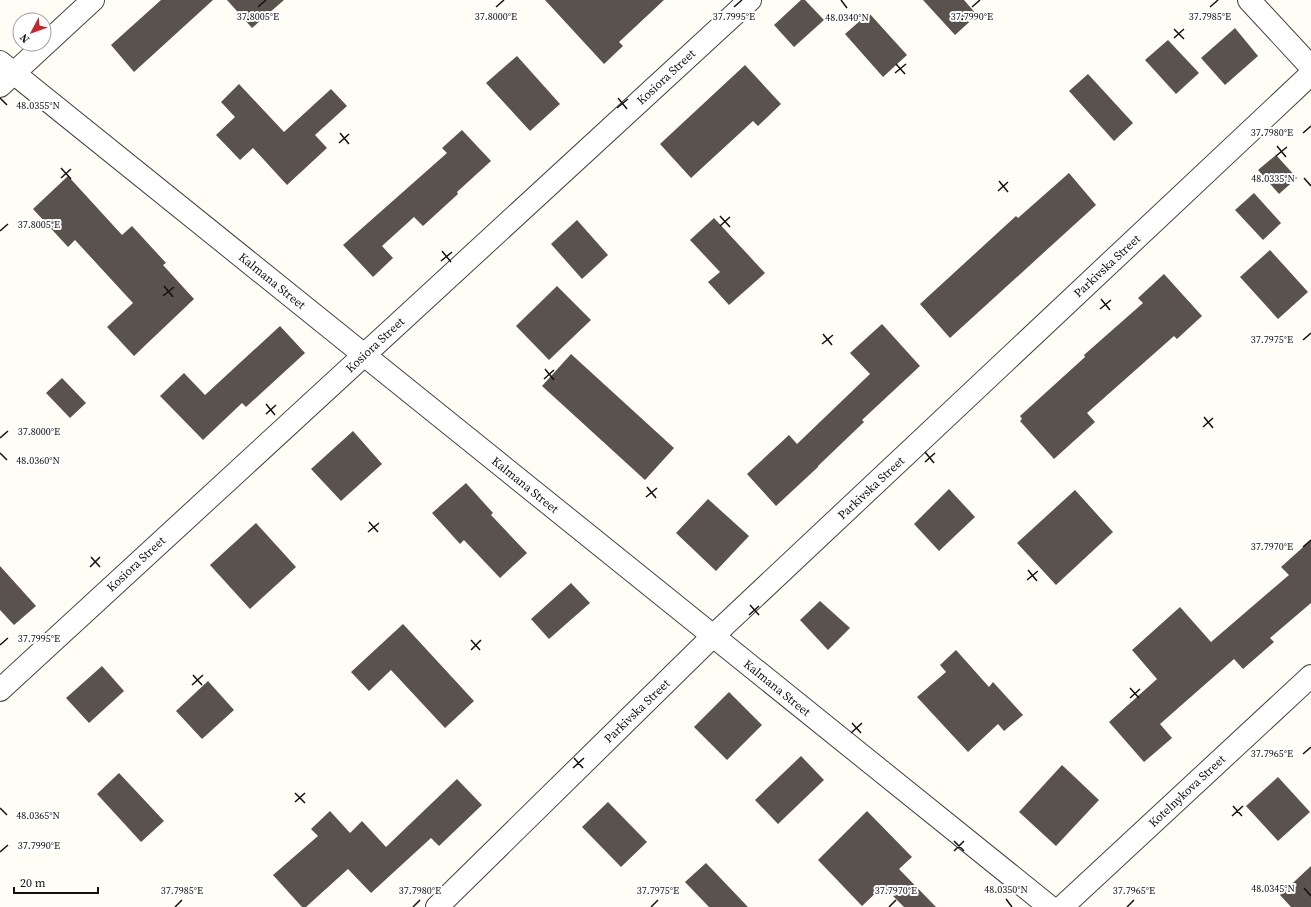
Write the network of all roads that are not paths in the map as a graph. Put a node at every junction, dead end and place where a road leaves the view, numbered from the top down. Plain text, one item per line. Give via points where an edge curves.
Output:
1 (93, 0) edge
2 (750, 0) edge
3 (1249, 0) edge
4 (1311, 67) edge
5 (5, 74) edge
6 (1311, 74) edge
7 (364, 355) junction
8 (713, 636) junction
9 (1311, 676) edge
10 (0, 690) edge
11 (437, 907) edge
12 (1050, 907) edge
13 (1062, 907) edge

1 - 5 street
2 - 7 street, Kosiora Street
3 - 4 street
5 - 7 street, Kalmana Street
6 - 8 street, Parkivska Street
7 - 8 street, Kalmana Street
7 - 10 street, Kosiora Street
8 - 11 street, Parkivska Street
8 - 12 street, Kalmana Street
9 - 13 street, Kotelnykova Street

